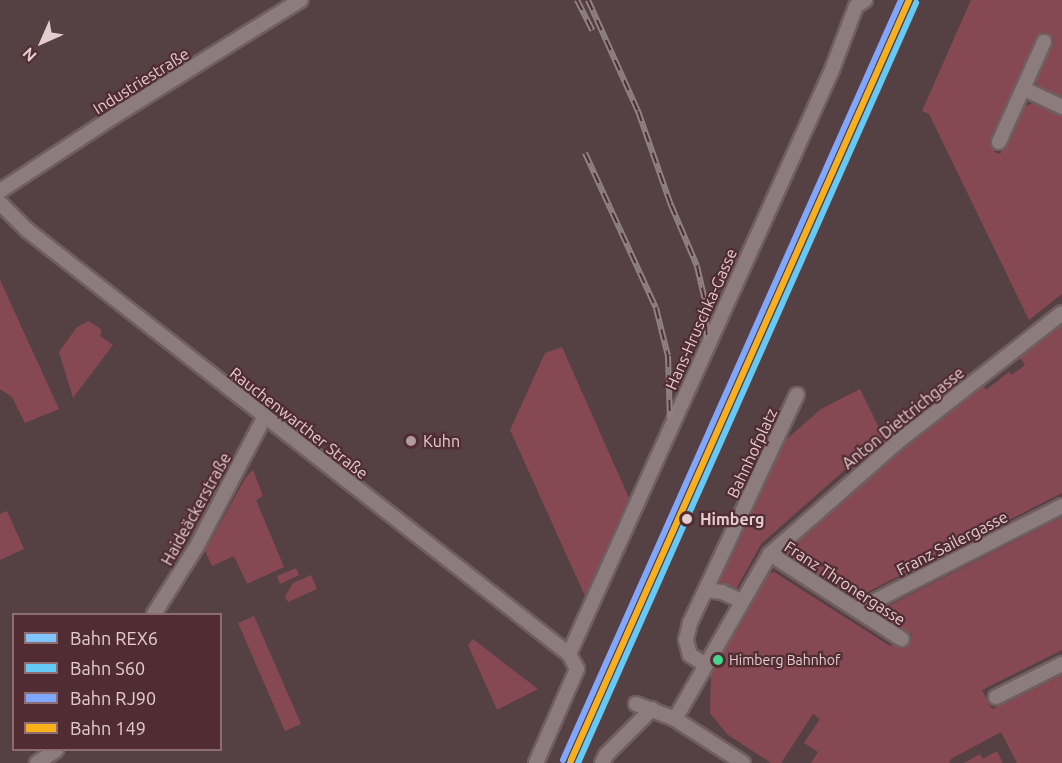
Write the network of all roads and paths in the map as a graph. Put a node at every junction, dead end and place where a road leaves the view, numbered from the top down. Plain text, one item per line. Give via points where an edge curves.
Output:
1 (301, 0) edge
2 (865, 0) edge
3 (1044, 42) dead end
4 (1023, 89) junction
5 (1062, 107) edge
6 (999, 142) dead end
7 (0, 191) edge
8 (0, 203) edge
9 (1062, 313) edge
10 (797, 395) dead end
11 (264, 418) junction
12 (1062, 506) edge
13 (770, 554) junction
14 (706, 590) junction
15 (741, 601) junction
16 (857, 610) junction
17 (155, 613) edge
18 (903, 639) dead end
19 (569, 654) junction
20 (1062, 664) edge
21 (706, 665) junction
22 (996, 697) dead end
23 (636, 704) dead end
24 (652, 709) junction
25 (675, 719) junction
26 (55, 751) edge
27 (37, 763) edge
28 (536, 763) edge
29 (602, 763) edge
30 (743, 763) edge

1 - 7 street, Industriestraße
2 - 19 street, Hans-Hruschka-Gasse via 856,6 832,70
3 - 4 street
4 - 5 street
4 - 6 street
8 - 11 street, Rauchenwarther Straße via 27,230
9 - 13 street, Anton Diettrichgasse via 895,444
10 - 14 street, Bahnhofplatz
11 - 17 street, Haideäckerstraße via 197,546
11 - 19 street, Rauchenwarther Straße
12 - 16 street, Franz Sailergasse
13 - 15 street
13 - 16 street, Franz Thronergasse
14 - 15 street
14 - 21 street, Bahnhofplatz via 686,640 690,655
15 - 21 street
16 - 18 street, Franz Thronergasse
19 - 28 street, Rauchenwarther Straße via 577,669
20 - 22 street
21 - 25 street
23 - 24 street
24 - 25 street
24 - 29 street
25 - 30 street
26 - 27 street

